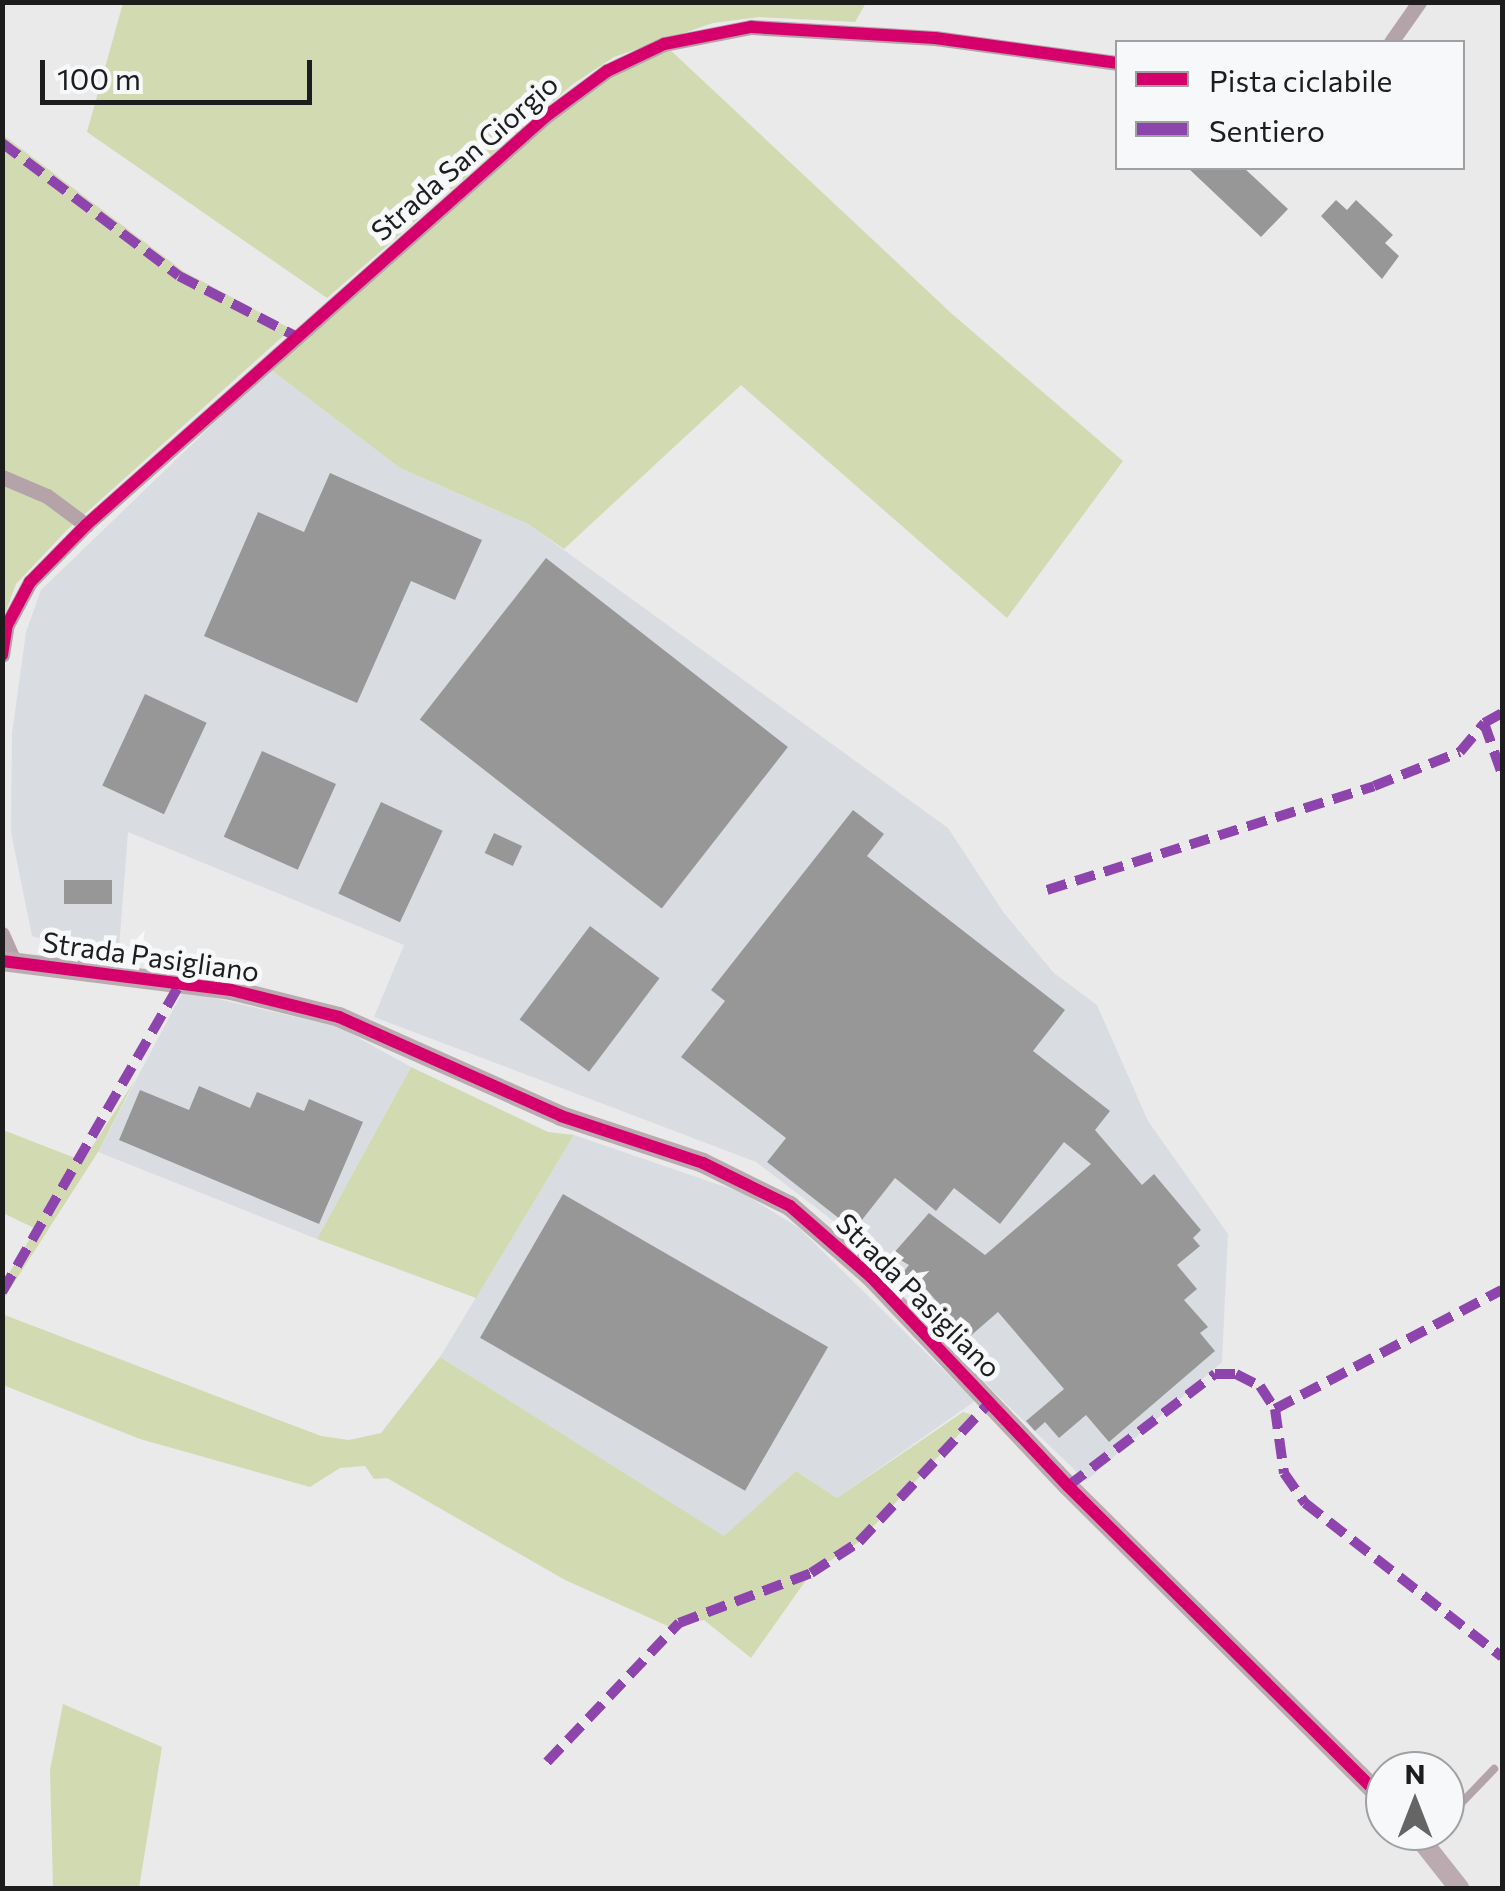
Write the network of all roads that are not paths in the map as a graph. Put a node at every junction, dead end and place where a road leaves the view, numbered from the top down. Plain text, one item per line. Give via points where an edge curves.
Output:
1 (1419, 2) edge
2 (1392, 40) edge
3 (1115, 62) edge
4 (2, 477) edge
5 (86, 525) junction
6 (2, 655) edge
7 (2, 934) edge
8 (8, 961) edge
9 (1494, 1769) dead end
10 (1365, 1780) edge
11 (1465, 1799) edge
12 (1435, 1851) edge
13 (1459, 1888) edge

1 - 2 street
3 - 5 street, Strada San Giorgio via 935,38 751,26 664,44 606,71 544,117
4 - 5 street via 47,496
5 - 6 street, Strada San Giorgio via 30,582 7,625
7 - 8 street
8 - 10 street, Strada Pasigliano via 231,990 338,1017 561,1116 704,1163 790,1206 871,1277 1073,1492
9 - 11 lane
12 - 13 street

